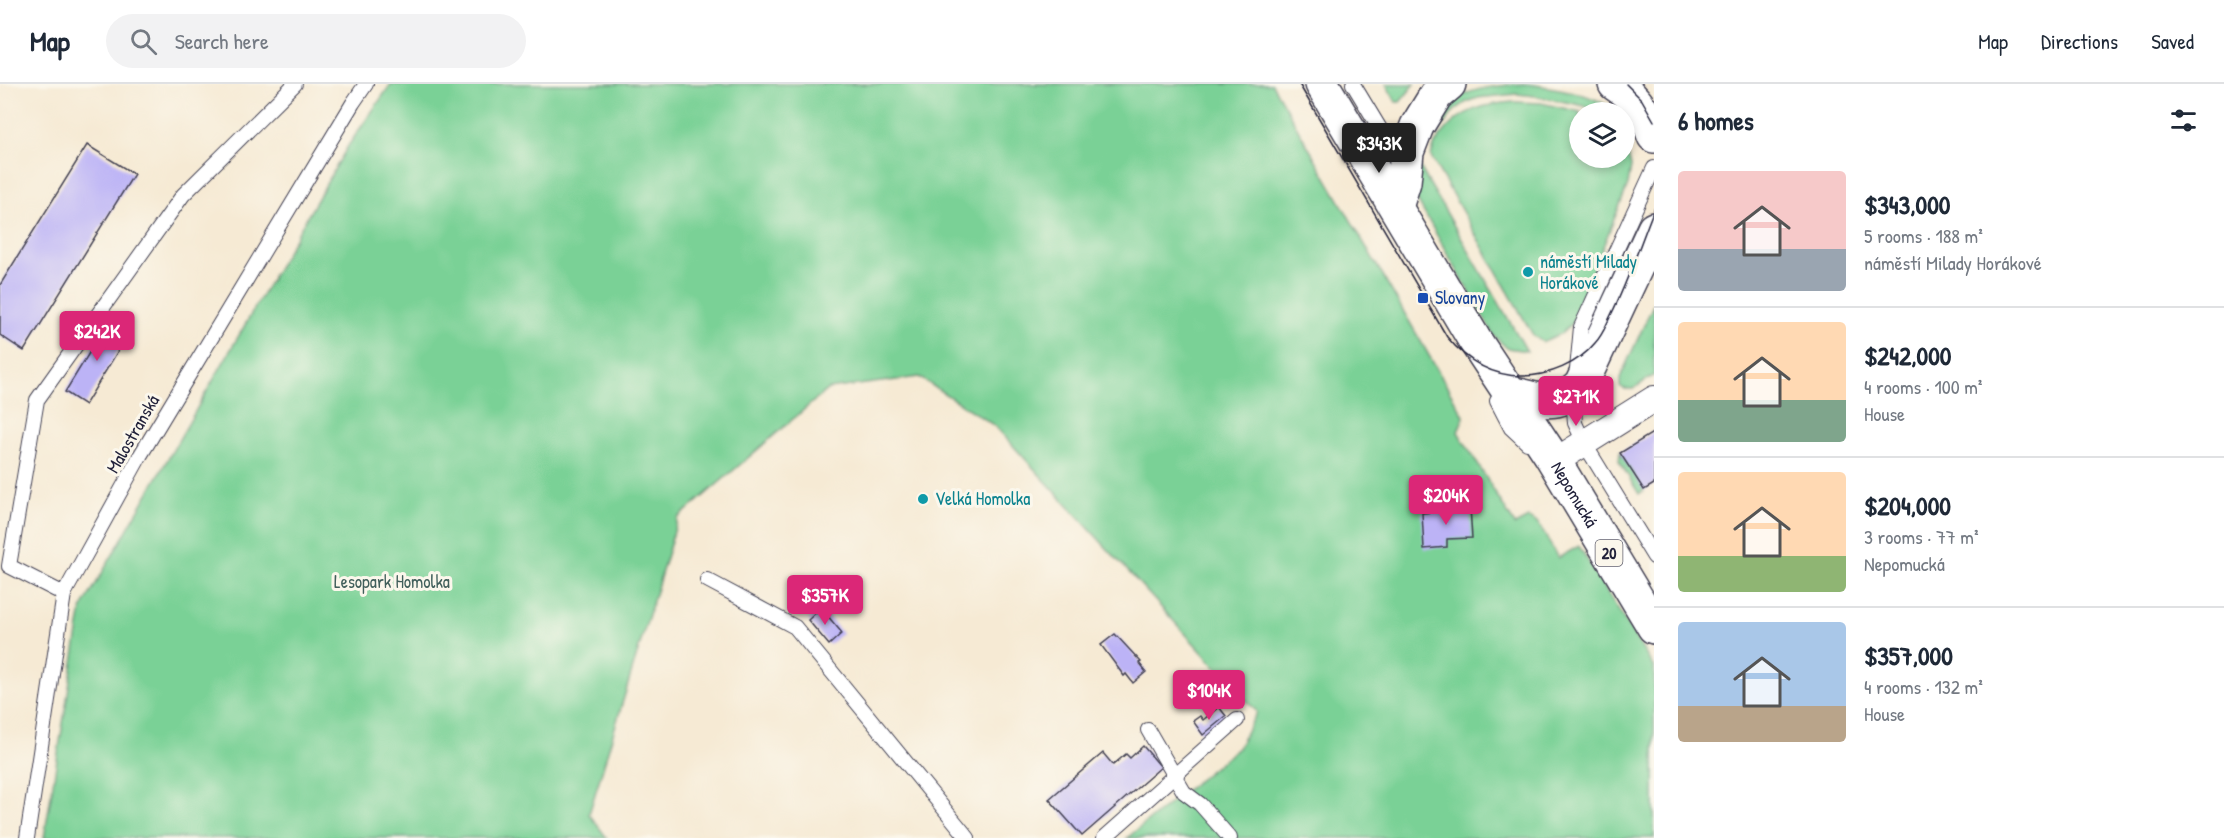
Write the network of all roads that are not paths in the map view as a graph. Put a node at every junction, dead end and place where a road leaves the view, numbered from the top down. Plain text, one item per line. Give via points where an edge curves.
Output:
1 (295, 84) edge
2 (366, 84) edge
3 (1322, 84) edge
4 (1353, 84) edge
5 (1449, 84) edge
6 (1615, 84) edge
7 (1654, 136) edge
8 (1407, 152) junction
9 (1654, 168) edge
10 (1396, 207) junction
11 (1654, 229) edge
12 (1457, 312) junction
13 (1486, 377) junction
14 (1573, 392) junction
15 (1654, 399) edge
16 (1584, 443) junction
17 (1556, 465) junction
18 (1654, 556) edge
19 (707, 580) dead end
20 (64, 594) junction
21 (1654, 627) edge
22 (1237, 720) dead end
23 (1148, 730) dead end
24 (1175, 777) junction
25 (27, 838) edge
26 (968, 838) edge
27 (1104, 838) edge
28 (1230, 838) edge

1 - 20 lane via 183,195 37,400 9,566
2 - 20 lane, Malostranská via 140,456
3 - 10 main road, 20
4 - 8 lane via 1391,147
5 - 8 main road via 1426,108
6 - 7 main road via 1639,107
8 - 10 main road
9 - 14 lane via 1581,327
10 - 12 main road, 20
11 - 14 main road via 1585,379
12 - 13 main road, 20
12 - 13 lane
13 - 14 main road via 1546,401
13 - 17 main road, 20
14 - 16 lane via 1575,423
14 - 17 main road via 1559,405 1552,419 1548,437
15 - 16 street
16 - 17 street
16 - 18 lane
17 - 21 main road, Nepomucká / 20
19 - 26 lane via 795,627
20 - 25 lane, Malostranská
22 - 24 lane
23 - 24 lane
24 - 27 lane
24 - 28 lane via 1184,792

